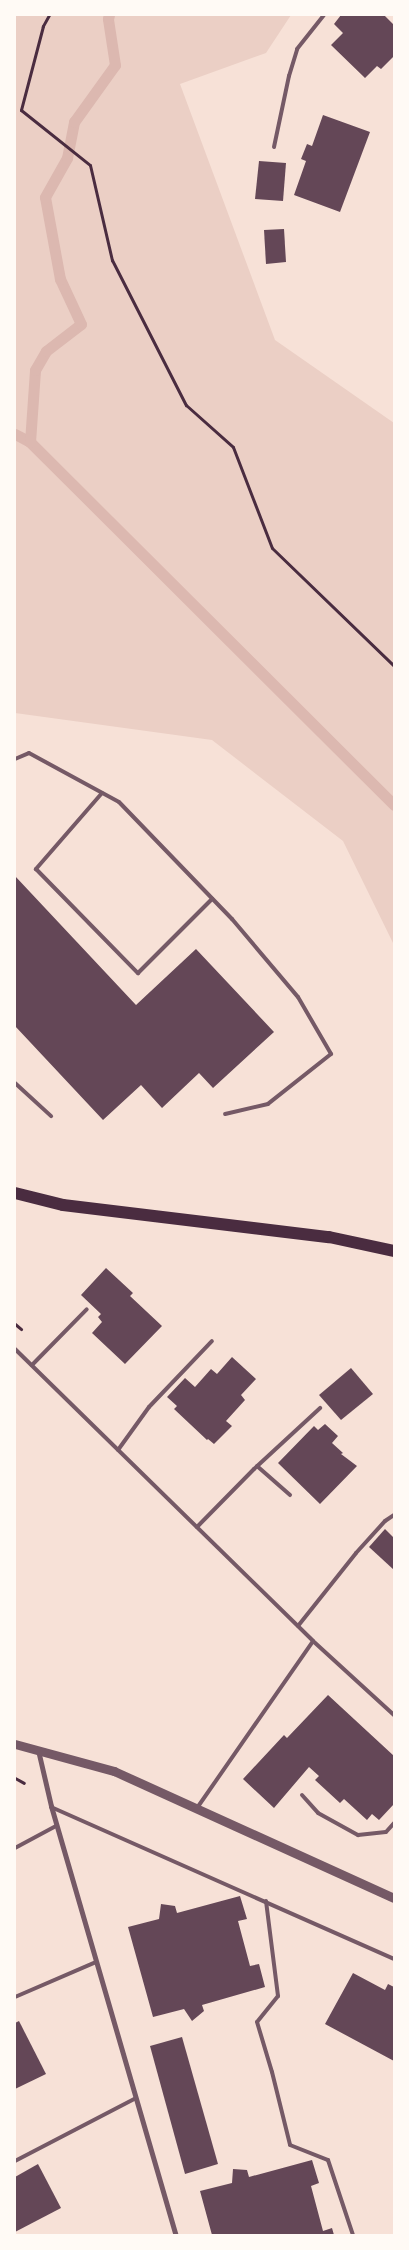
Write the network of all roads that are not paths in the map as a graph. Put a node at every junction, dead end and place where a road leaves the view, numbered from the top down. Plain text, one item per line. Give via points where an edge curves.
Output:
1 (324, 15) edge
2 (274, 147) dead end
3 (15, 760) edge
4 (102, 793) junction
5 (212, 899) junction
6 (15, 1083) edge
7 (225, 1114) dead end
8 (51, 1116) dead end
9 (15, 1193) edge
10 (394, 1251) edge
11 (87, 1309) dead end
12 (212, 1341) dead end
13 (15, 1349) edge
14 (32, 1365) junction
15 (320, 1408) dead end
16 (118, 1450) junction
17 (257, 1466) junction
18 (290, 1495) dead end
19 (394, 1515) edge
20 (197, 1527) junction
21 (298, 1626) junction
22 (313, 1641) junction
23 (394, 1715) edge
24 (15, 1744) edge
25 (38, 1749) junction
26 (302, 1795) dead end
27 (51, 1806) junction
28 (198, 1808) junction
29 (394, 1823) edge
30 (56, 1826) junction
31 (15, 1848) edge
32 (394, 1898) edge
33 (266, 1901) junction
34 (394, 1959) edge
35 (96, 1962) junction
36 (15, 1997) edge
37 (136, 2098) junction
38 (15, 2161) edge
39 (176, 2235) edge
40 (353, 2235) edge

1 - 2 lane via 297,49
3 - 4 lane via 29,752
4 - 5 lane via 119,802
4 - 5 lane via 36,869 138,973
5 - 7 lane via 298,997 332,1054 268,1104
6 - 8 lane
9 - 10 main road via 63,1205 329,1237
11 - 14 lane
12 - 16 lane via 149,1407
13 - 14 lane
14 - 16 lane
15 - 17 lane
16 - 20 lane
17 - 18 lane
17 - 20 lane
19 - 21 lane via 356,1553
20 - 21 lane
21 - 22 lane
22 - 23 lane
22 - 28 lane
24 - 25 street
25 - 27 street
25 - 28 street via 114,1771
26 - 29 lane via 318,1813 358,1835 386,1832
27 - 30 street
27 - 33 lane
28 - 32 street
30 - 31 lane
30 - 35 street
33 - 34 lane
33 - 40 lane via 278,1996 257,2022 290,2145 328,2160
35 - 36 lane
35 - 37 street
37 - 38 lane
37 - 39 street

